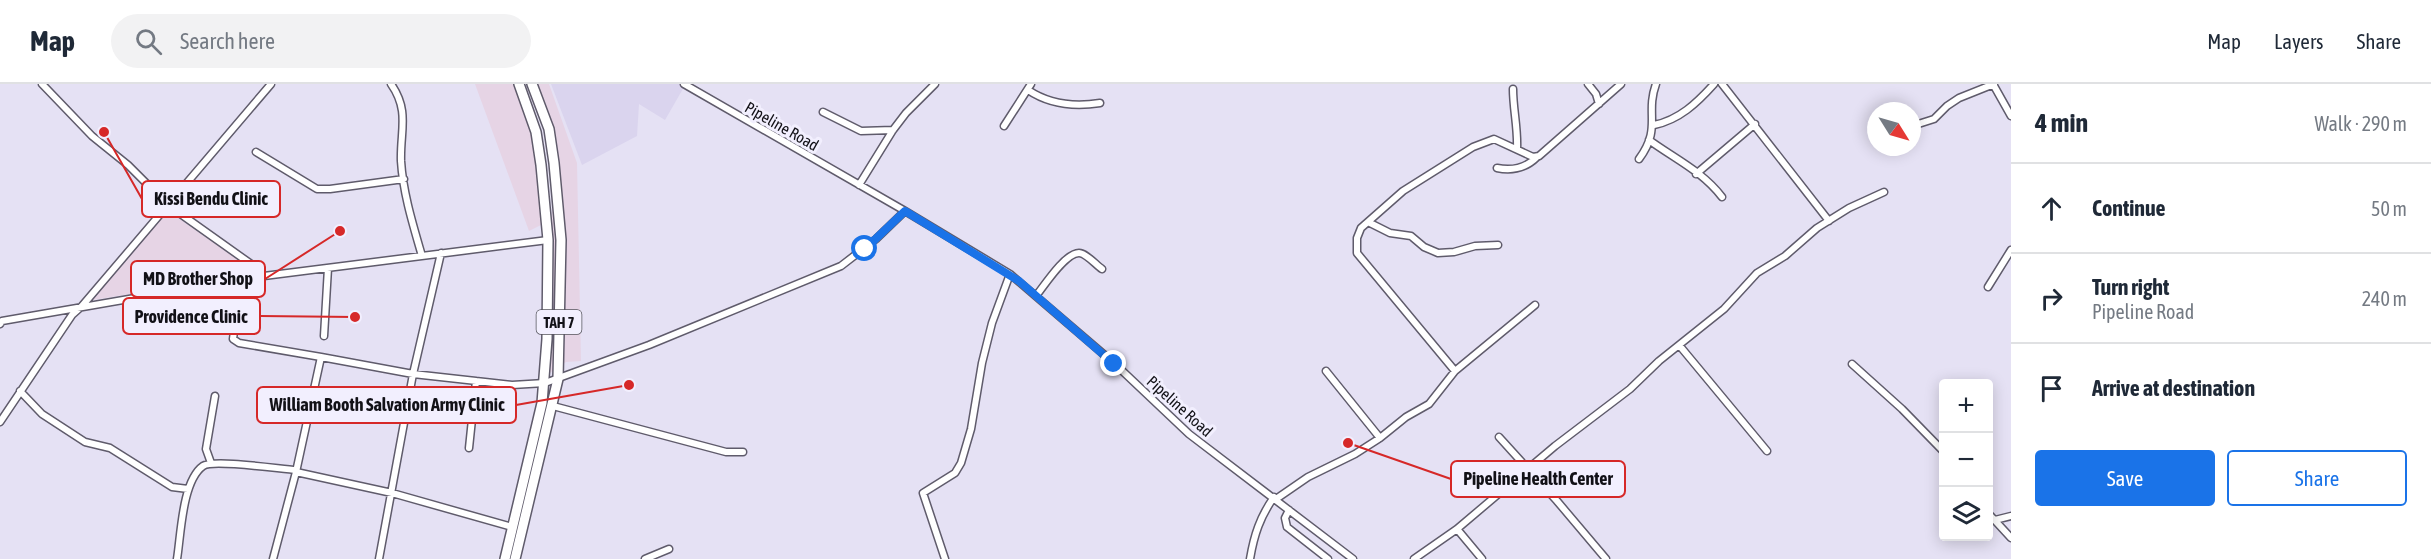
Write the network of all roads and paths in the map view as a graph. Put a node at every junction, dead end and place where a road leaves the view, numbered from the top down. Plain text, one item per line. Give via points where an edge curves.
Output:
1 (42, 84) edge
2 (271, 84) edge
3 (391, 84) edge
4 (519, 84) edge
5 (532, 84) edge
6 (684, 84) edge
7 (935, 84) edge
8 (1588, 84) edge
9 (1622, 84) edge
10 (1656, 84) edge
11 (1714, 84) edge
12 (1722, 84) edge
13 (1993, 84) edge
14 (1030, 87) edge
15 (1513, 89) dead end
16 (1100, 104) dead end
17 (1599, 104) junction
18 (823, 112) dead end
19 (2011, 116) edge
20 (1921, 123) edge
21 (1755, 124) junction
22 (1654, 125) junction
23 (1004, 126) dead end
24 (893, 130) junction
25 (1649, 140) junction
26 (1517, 149) junction
27 (256, 152) dead end
28 (1539, 156) junction
29 (1639, 159) dead end
30 (1497, 168) dead end
31 (1696, 174) junction
32 (404, 179) junction
33 (859, 184) junction
34 (1884, 192) dead end
35 (1722, 197) dead end
36 (168, 205) junction
37 (905, 211) junction
38 (1829, 221) junction
39 (1368, 222) junction
40 (548, 240) junction
41 (1497, 245) dead end
42 (2011, 250) edge
43 (441, 254) junction
44 (422, 256) junction
45 (328, 268) junction
46 (1102, 269) dead end
47 (1010, 274) junction
48 (256, 277) junction
49 (241, 279) junction
50 (1988, 287) dead end
51 (1036, 296) junction
52 (1535, 305) dead end
53 (82, 306) junction
54 (1, 320) edge
55 (324, 336) dead end
56 (1679, 345) junction
57 (321, 357) junction
58 (1852, 364) dead end
59 (1326, 371) dead end
60 (1455, 371) junction
61 (413, 375) junction
62 (558, 379) junction
63 (476, 381) junction
64 (545, 383) junction
65 (20, 391) junction
66 (215, 396) dead end
67 (553, 405) junction
68 (0, 422) edge
69 (1499, 437) dead end
70 (1380, 438) junction
71 (1939, 447) edge
72 (469, 448) dead end
73 (1767, 451) dead end
74 (743, 452) dead end
75 (211, 464) junction
76 (1528, 470) junction
77 (296, 471) junction
78 (188, 489) junction
79 (392, 493) junction
80 (1275, 498) junction
81 (1289, 510) junction
82 (2011, 516) edge
83 (1993, 518) edge
84 (1995, 520) junction
85 (512, 527) junction
86 (1457, 529) junction
87 (2011, 538) edge
88 (669, 549) dead end
89 (177, 559) edge
90 (273, 559) edge
91 (379, 559) edge
92 (506, 559) edge
93 (515, 559) edge
94 (645, 559) edge
95 (945, 559) edge
96 (1250, 559) edge
97 (1328, 559) edge
98 (1353, 559) edge
99 (1414, 559) edge
100 (1482, 559) edge
101 (1606, 559) edge

1 - 36 street
2 - 36 street
3 - 32 street via 404,114
4 - 40 highway, TAH 7 via 536,132
5 - 62 highway, TAH 7 via 549,129 561,240
6 - 33 street, Pipeline Road
7 - 24 street
8 - 17 street
9 - 17 street
10 - 22 street via 1651,101
11 - 22 street via 1670,122
12 - 21 street
13 - 19 street
13 - 20 street via 1947,105 1934,119
14 - 16 street via 1043,100
14 - 23 street
15 - 26 street
17 - 28 street
18 - 24 street via 861,131
21 - 31 street
21 - 38 street
22 - 25 street
24 - 33 street
25 - 29 street
25 - 31 street via 1686,163
26 - 28 street
26 - 39 street via 1494,139 1473,147 1403,191
27 - 32 street via 317,189
28 - 30 street via 1517,169
31 - 35 street via 1712,184
32 - 44 street via 407,206
33 - 37 street, Pipeline Road
34 - 38 street
36 - 48 street via 250,264
36 - 53 street
37 - 47 street, Pipeline Road
37 - 62 street via 841,266
38 - 56 street via 1757,273 1724,309
39 - 41 street via 1390,233 1411,236 1438,253
39 - 60 street via 1357,238 1357,253
40 - 43 street
40 - 64 highway, TAH 7
42 - 50 street
43 - 44 street
43 - 61 street
44 - 45 street
45 - 48 street
45 - 55 street
46 - 51 street via 1077,253 1068,257
47 - 51 street, Pipeline Road
47 - 95 street via 992,323 961,463 955,473 923,493
48 - 49 street
49 - 53 street
49 - 57 street via 233,339
51 - 80 street, Pipeline Road via 1190,434
52 - 60 street
53 - 54 street
53 - 65 street
56 - 73 street
56 - 76 street
57 - 61 street
57 - 77 street
58 - 71 street
59 - 70 street
60 - 70 street via 1429,404
61 - 63 street
61 - 79 street
62 - 64 street
62 - 67 highway, TAH 7
63 - 64 street
63 - 72 street
64 - 85 highway, TAH 7
65 - 68 street
65 - 78 street via 42,414 85,442 110,448 172,487
66 - 75 street via 206,449
67 - 74 street via 726,452
67 - 93 highway, TAH 7
69 - 76 street
70 - 80 street
75 - 77 street
75 - 78 street via 194,476
76 - 86 street
76 - 101 street
77 - 79 street
77 - 90 street
78 - 89 street
79 - 85 street
79 - 91 street
80 - 81 street, Pipeline Road
80 - 96 street via 1256,528
81 - 97 street via 1285,518 1287,527
81 - 98 street, Pipeline Road
82 - 84 street
83 - 84 street
84 - 87 street
85 - 92 highway, TAH 7
86 - 99 street
86 - 100 street
88 - 94 street

